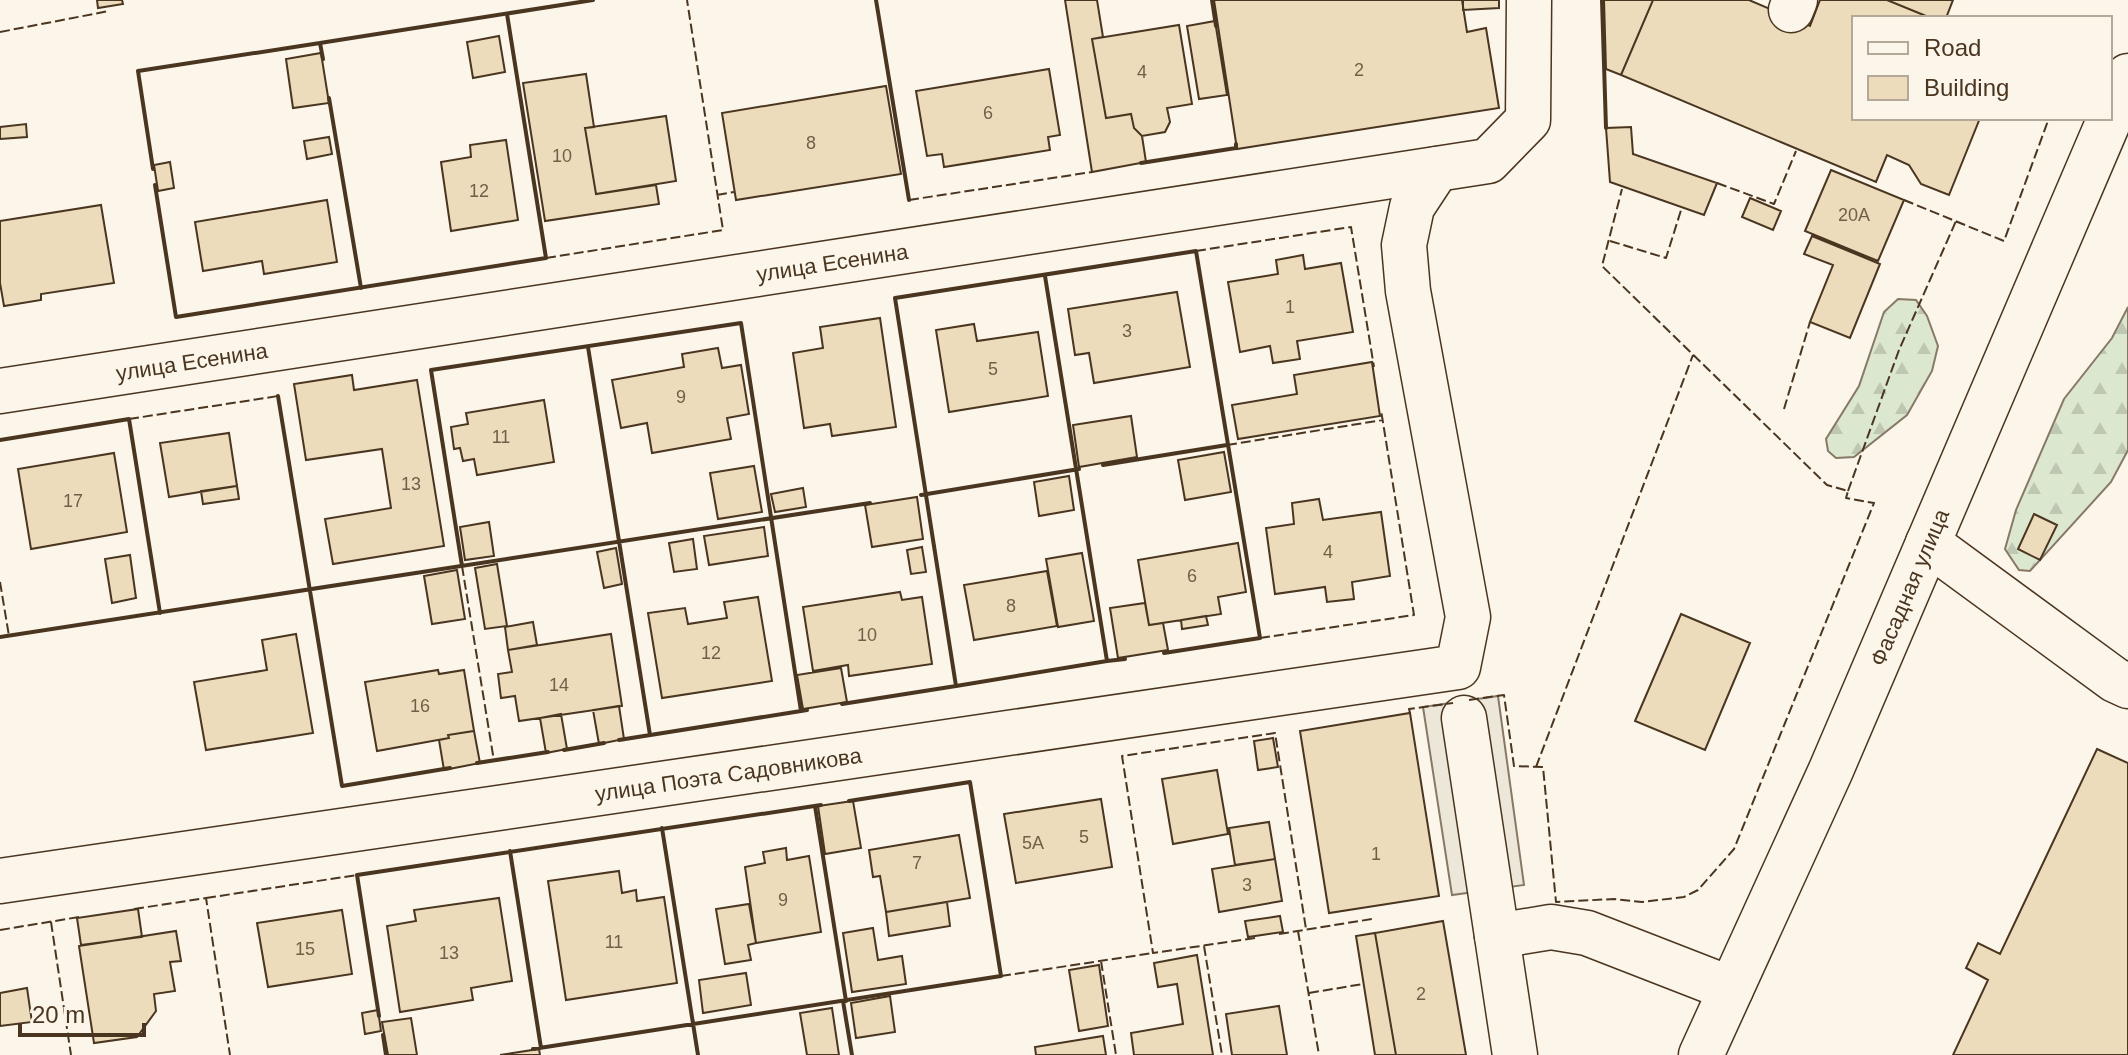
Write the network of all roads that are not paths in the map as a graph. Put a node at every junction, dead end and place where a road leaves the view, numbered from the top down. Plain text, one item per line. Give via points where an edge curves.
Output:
1 (1529, 0) edge
2 (2128, 76) edge
3 (2112, 113) edge
4 (2109, 120) edge
5 (1437, 169) junction
6 (0, 391) edge
7 (1928, 543) junction
8 (2128, 686) edge
9 (1464, 718) dead end
10 (0, 881) edge
11 (1497, 936) junction
12 (1731, 989) junction
13 (1515, 1055) edge
14 (1701, 1055) edge

1 - 5 street, улица Есенина via 1528,120 1488,161
2 - 3 street, Фасадная улица
4 - 7 street, Фасадная улица
5 - 6 street, улица Есенина
5 - 10 street, улица Поэта Садовникова via 1412,207 1404,245 1468,617 1458,667
7 - 8 street
7 - 12 street, Фасадная улица
9 - 11 street
11 - 12 street via 1551,927 1587,933
11 - 13 street
12 - 14 street, Фасадная улица

